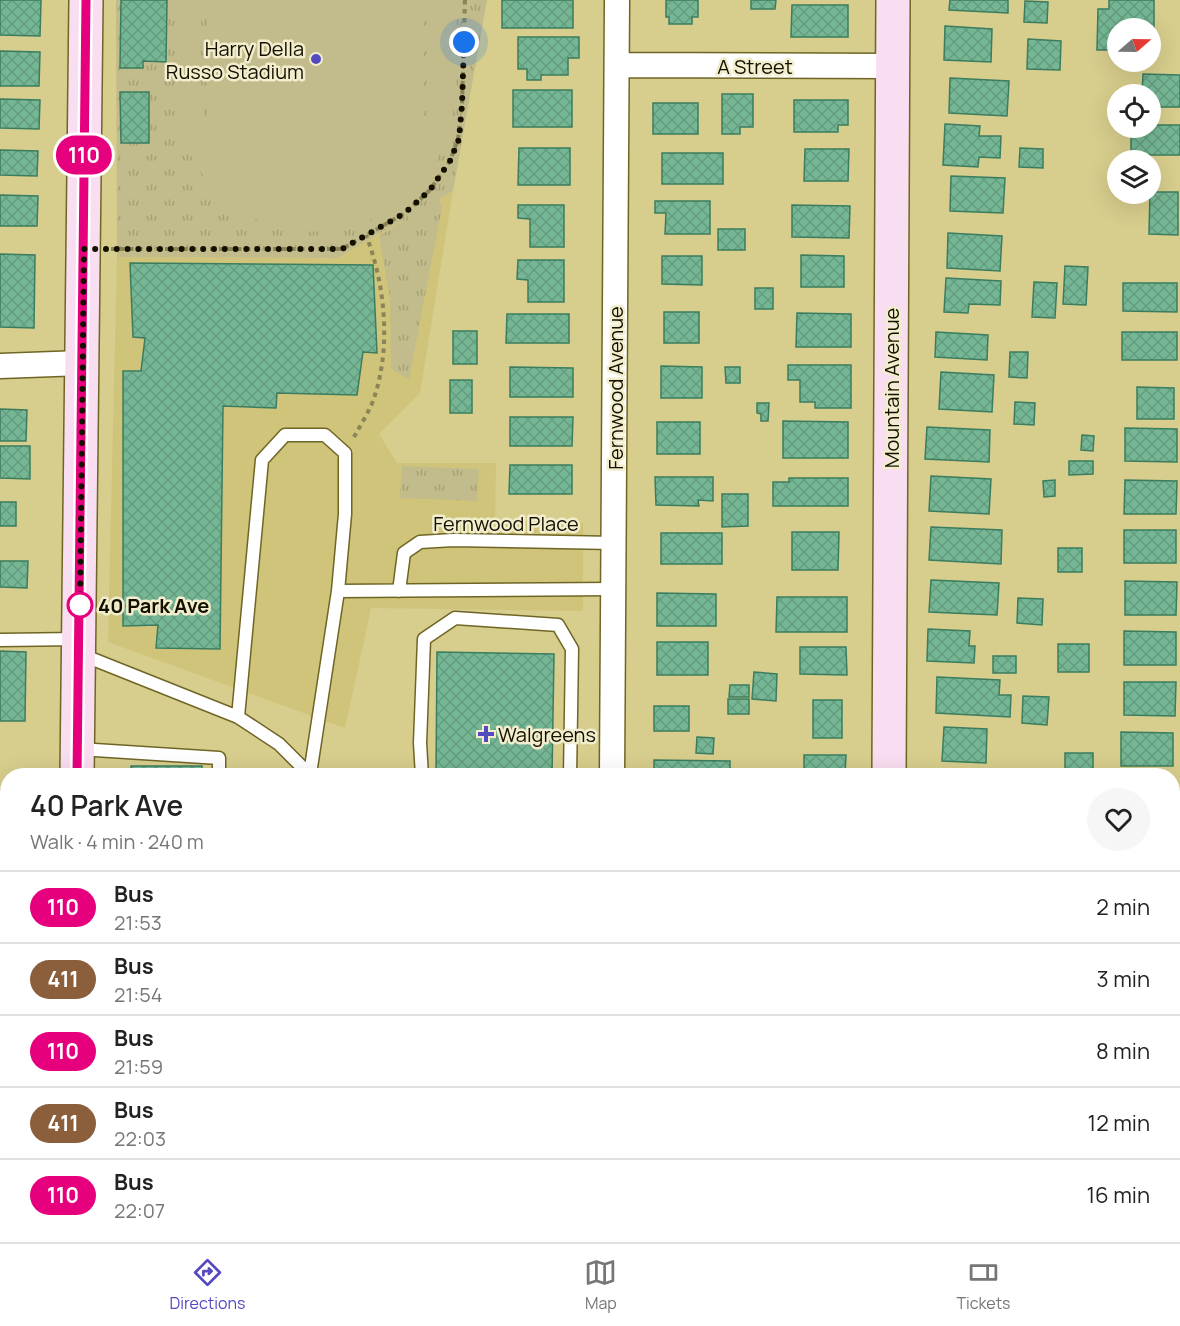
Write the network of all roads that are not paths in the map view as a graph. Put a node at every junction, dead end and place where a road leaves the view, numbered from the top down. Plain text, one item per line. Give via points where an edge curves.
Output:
1 (86, 0) edge
2 (617, 0) edge
3 (893, 0) edge
4 (617, 65) junction
5 (892, 66) junction
6 (82, 363) junction
7 (0, 366) edge
8 (614, 543) junction
9 (613, 589) junction
10 (338, 591) junction
11 (399, 591) junction
12 (0, 640) edge
13 (79, 646) junction
14 (238, 717) junction
15 (77, 762) edge
16 (219, 768) edge
17 (303, 768) edge
18 (311, 768) edge
19 (422, 768) edge
20 (570, 768) edge
21 (612, 768) edge
22 (890, 768) edge

1 - 6 street
2 - 4 street, Fernwood Avenue
3 - 5 street, Mountain Avenue
4 - 5 street, A Street
4 - 8 street, Fernwood Avenue
5 - 22 street, Mountain Avenue
6 - 7 street
6 - 13 street
8 - 9 street, Fernwood Avenue
8 - 11 lane, Fernwood Place via 420,542 404,552
9 - 11 lane
9 - 21 street, Fernwood Avenue
10 - 11 lane
10 - 14 lane via 345,514 345,453 325,435 285,435 262,460
10 - 18 lane
12 - 13 lane
13 - 14 lane
13 - 15 street
14 - 17 lane via 279,744
15 - 16 lane via 219,758
19 - 20 lane via 424,639 455,618 558,625 572,649

